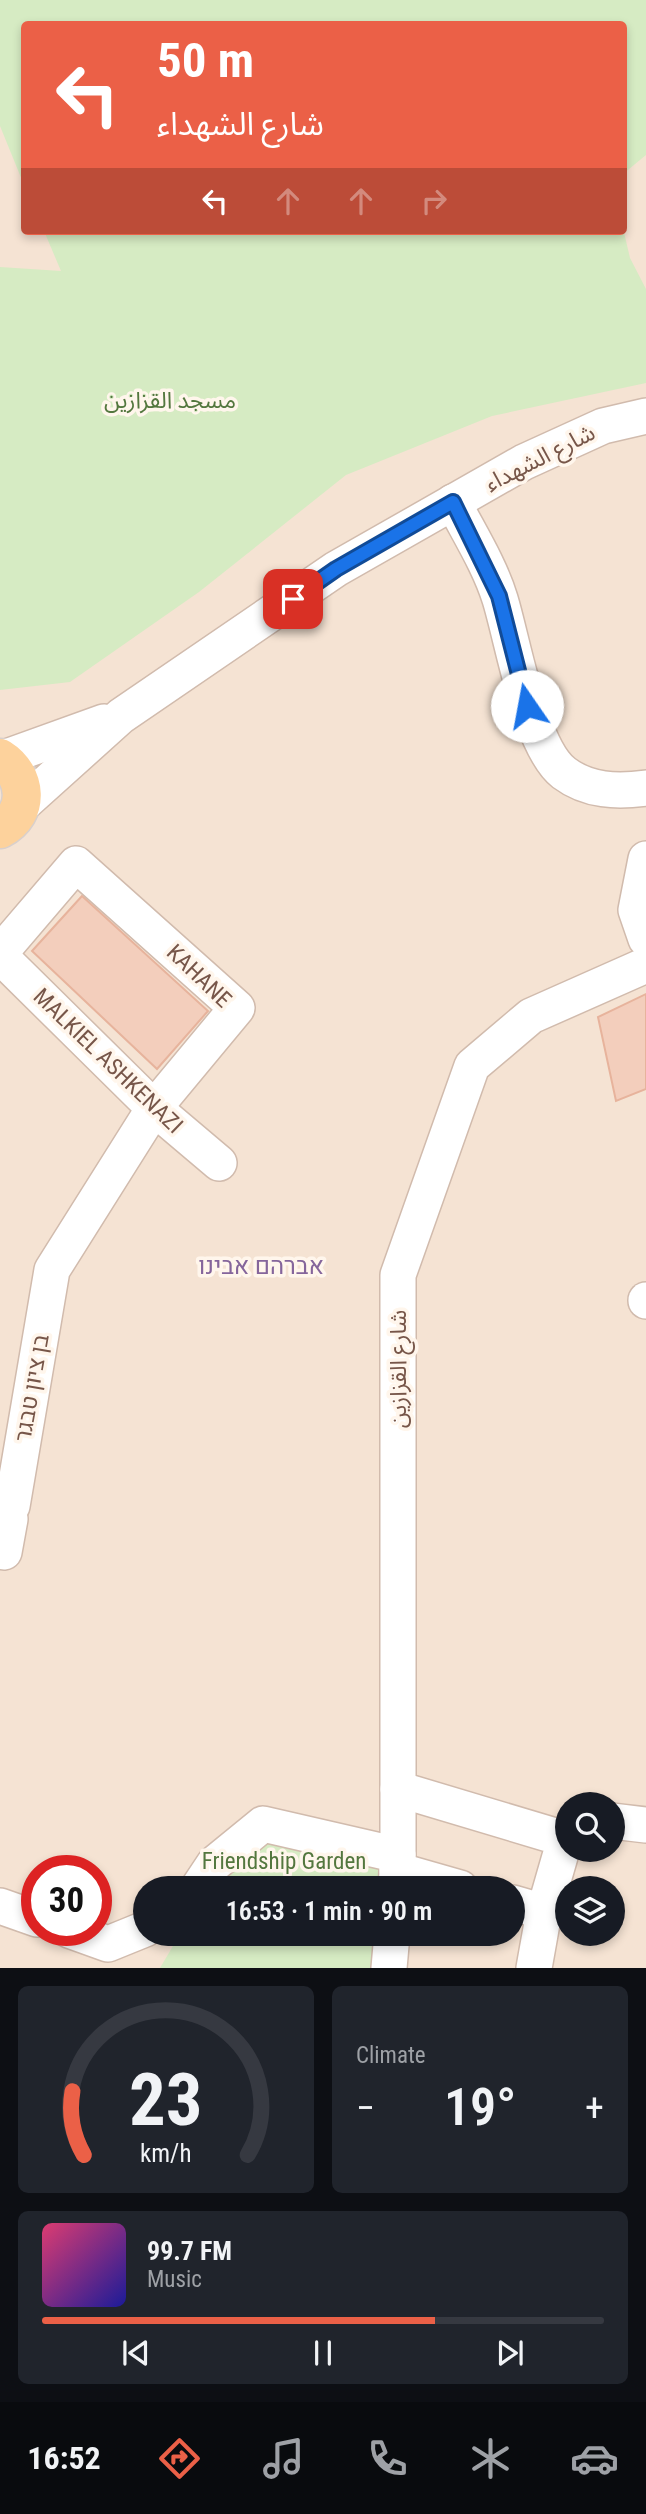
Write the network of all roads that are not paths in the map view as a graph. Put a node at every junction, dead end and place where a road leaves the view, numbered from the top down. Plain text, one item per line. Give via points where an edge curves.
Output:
1 (646, 416) edge
2 (453, 502) junction
3 (121, 716) junction
4 (1, 758) edge
5 (646, 788) edge
6 (8, 825) edge
7 (646, 859) edge
8 (646, 939) edge
9 (0, 954) edge
10 (646, 965) edge
11 (154, 1108) junction
12 (219, 1163) dead end
13 (52, 1270) joint
14 (10, 1457) edge
15 (0, 1552) edge
16 (398, 1789) junction
17 (625, 1823) edge
18 (646, 1825) edge
19 (555, 1832) edge
20 (555, 1856) edge
21 (397, 1871) edge
22 (206, 1876) edge
23 (416, 1876) edge
24 (0, 1906) edge
25 (528, 1908) edge
26 (21, 1913) edge
27 (133, 1934) edge
28 (112, 1942) edge
29 (391, 1946) edge
30 (389, 1968) edge
31 (534, 1968) edge

1 - 2 street, شارع الشهداء via 603,426 524,462
2 - 3 street, شارع الشهداء via 336,569
2 - 5 street via 499,596 527,706 562,772 589,787
3 - 4 street
3 - 6 street
4 - 6 main road via 17,774 23,795
7 - 8 street via 636,910
9 - 11 street, MALKIEL ASHKENAZI
9 - 11 street, KAHANE via 76,864 237,1008
10 - 16 street, شارع القزازين via 531,1016 472,1066 398,1275
11 - 12 street, MALKIEL ASHKENAZI
11 - 13 street, KAHANE
13 - 14 street, בן ציון טבגר
14 - 15 street, בן ציון טבגר via 11,1512 4,1552
16 - 19 street
16 - 21 street, شارع القزازين
17 - 18 street
20 - 25 street
21 - 22 street via 263,1824
21 - 23 street
24 - 26 street
25 - 31 street
27 - 28 street
29 - 30 street

